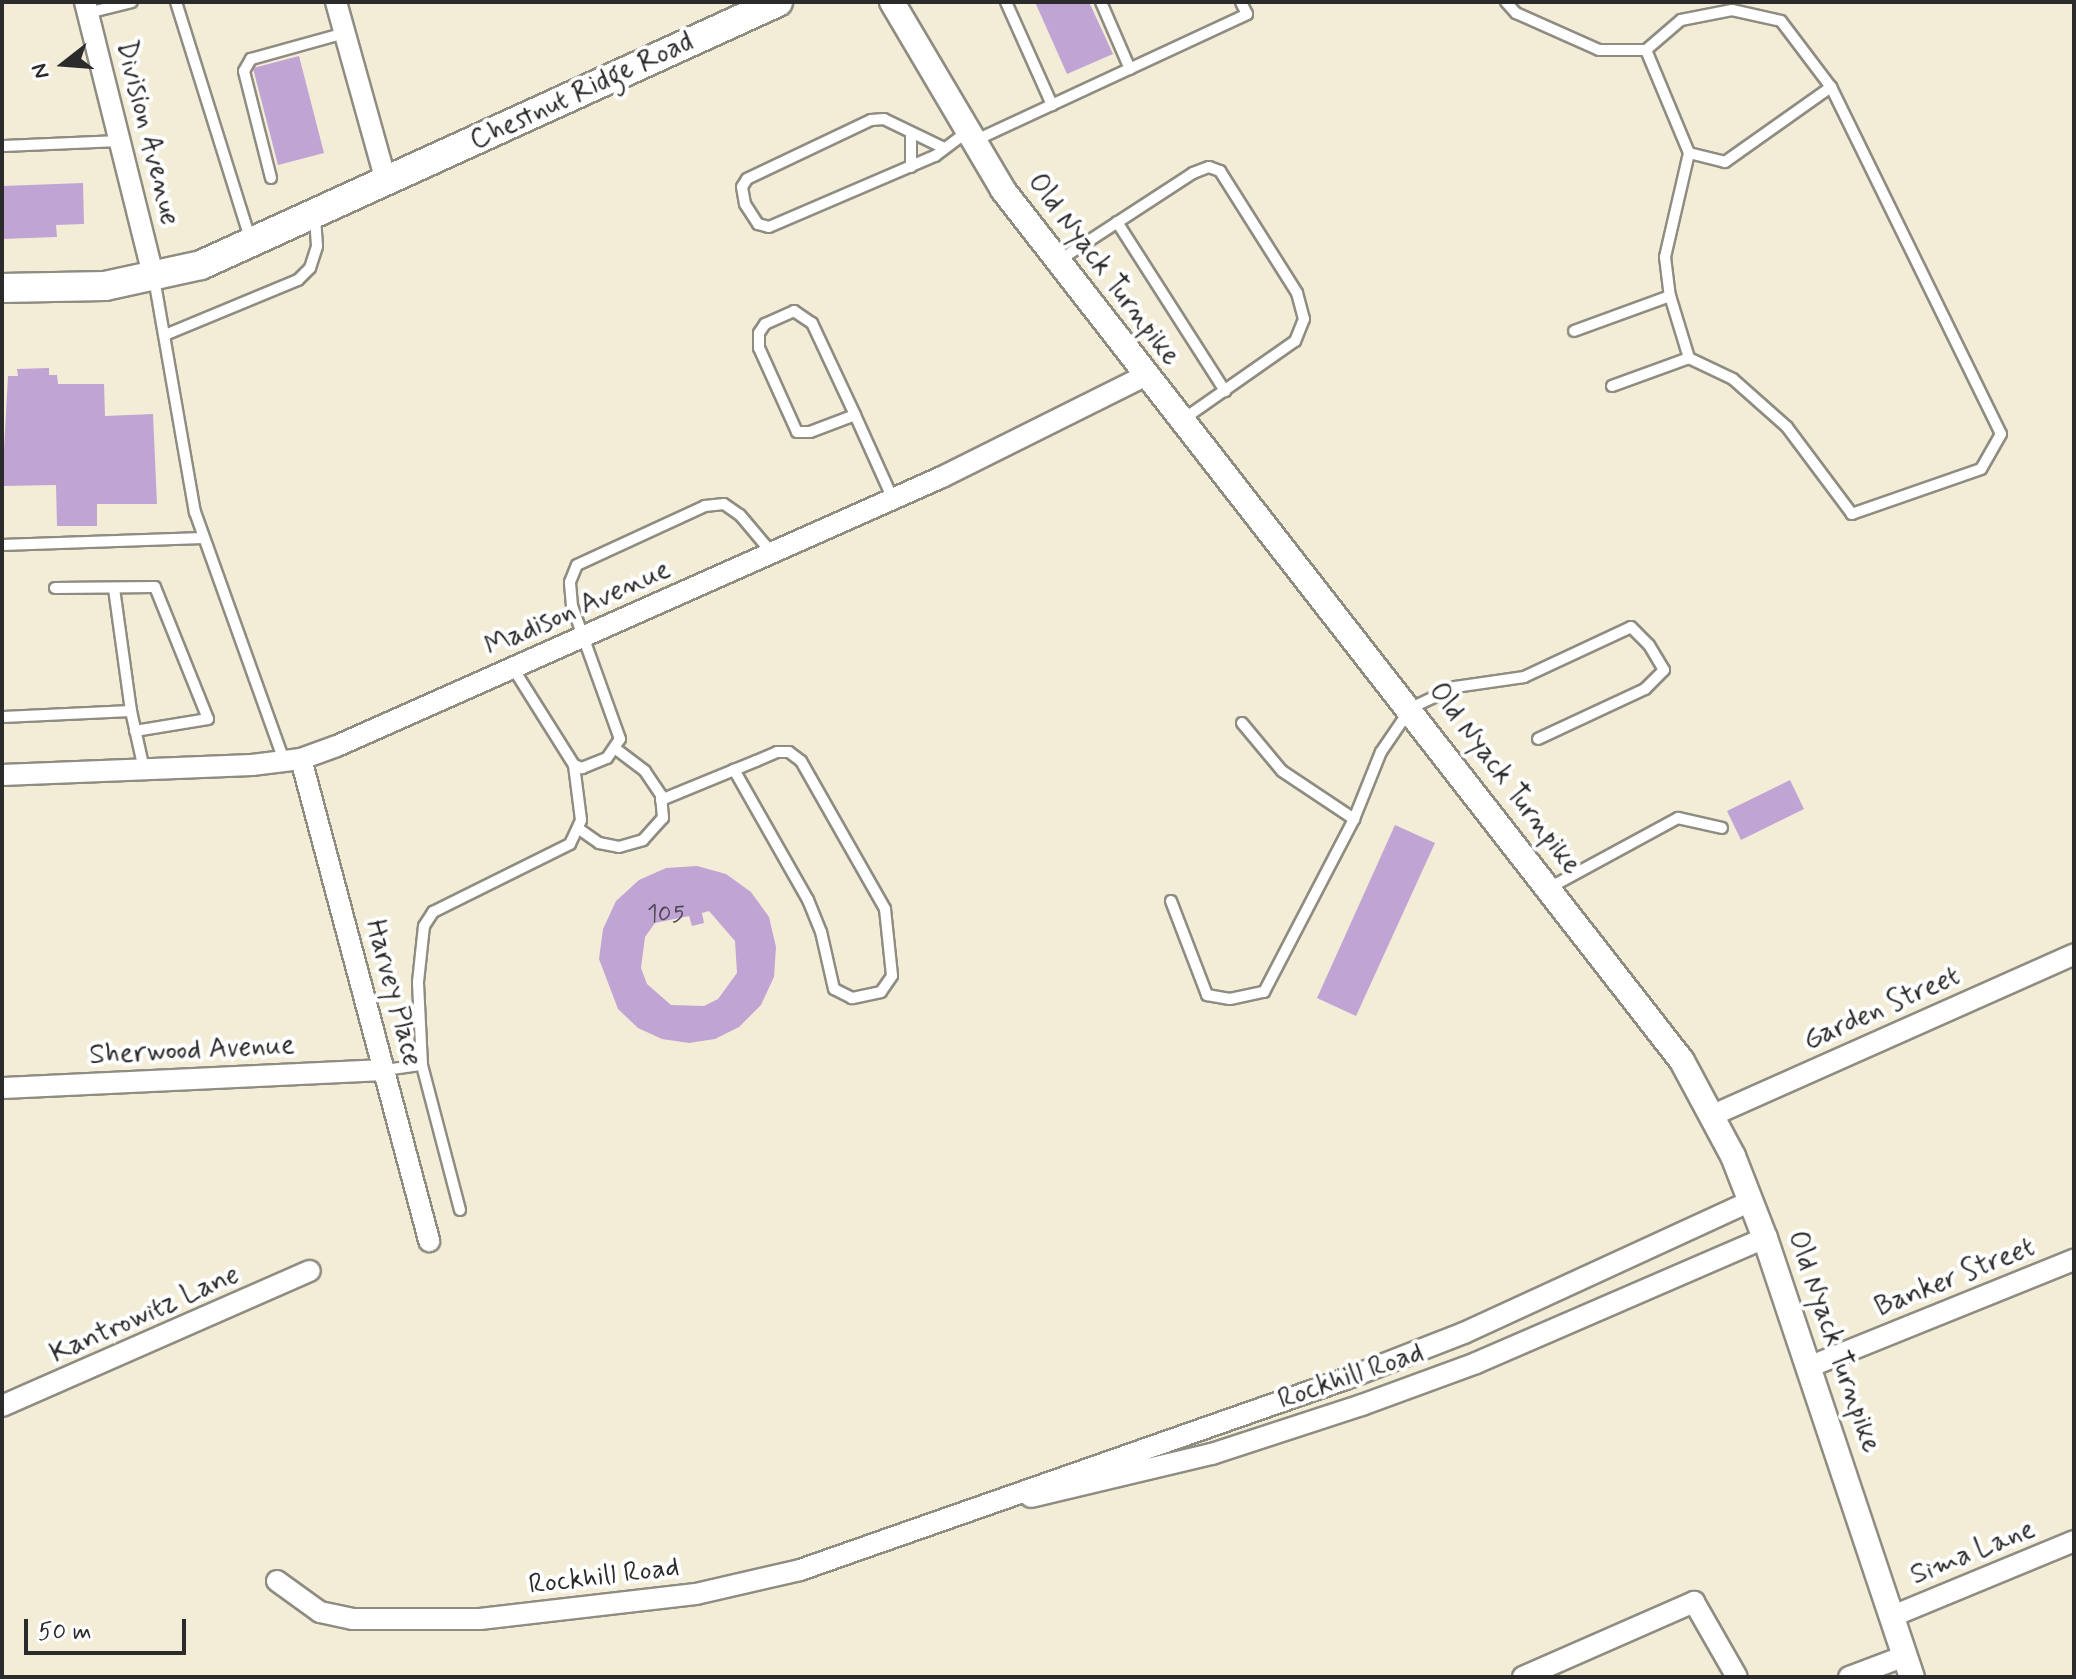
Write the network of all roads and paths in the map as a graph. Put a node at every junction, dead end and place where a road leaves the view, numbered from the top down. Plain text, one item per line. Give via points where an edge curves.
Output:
1 (132, 2) edge
2 (176, 2) edge
3 (336, 2) edge
4 (778, 2) edge
5 (892, 2) edge
6 (1006, 2) edge
7 (1101, 2) edge
8 (1241, 2) edge
9 (1506, 2) edge
10 (87, 8) edge
11 (740, 10) edge
12 (345, 33) junction
13 (1646, 50) junction
14 (1130, 69) junction
15 (1831, 87) junction
16 (1052, 105) junction
17 (911, 136) junction
18 (969, 138) junction
19 (120, 141) junction
20 (2, 146) edge
21 (942, 147) junction
22 (1689, 153) junction
23 (911, 167) junction
24 (271, 178) dead end
25 (386, 181) junction
26 (314, 215) junction
27 (1117, 222) junction
28 (252, 244) junction
29 (1057, 261) junction
30 (154, 278) junction
31 (2, 288) edge
32 (1670, 296) junction
33 (1574, 331) dead end
34 (165, 335) junction
35 (1689, 358) junction
36 (1145, 376) junction
37 (1612, 386) dead end
38 (1225, 391) junction
39 (855, 415) junction
40 (1181, 421) junction
41 (893, 499) junction
42 (203, 538) junction
43 (2, 545) edge
44 (772, 553) junction
45 (55, 588) dead end
46 (114, 588) junction
47 (585, 637) junction
48 (513, 668) junction
49 (1411, 708) junction
50 (131, 711) junction
51 (2, 717) edge
52 (1242, 723) dead end
53 (135, 731) junction
54 (1538, 739) dead end
55 (618, 744) junction
56 (293, 760) junction
57 (574, 765) junction
58 (144, 769) junction
59 (734, 770) junction
60 (2, 775) edge
61 (661, 800) junction
62 (1354, 819) junction
63 (1722, 828) dead end
64 (579, 829) junction
65 (1549, 888) junction
66 (1171, 901) dead end
67 (2074, 954) edge
68 (422, 1065) junction
69 (385, 1070) junction
70 (2, 1088) edge
71 (1713, 1115) junction
72 (1751, 1201) junction
73 (460, 1210) dead end
74 (1765, 1238) junction
75 (429, 1241) dead end
76 (2074, 1260) edge
77 (310, 1271) dead end
78 (1811, 1366) junction
79 (2, 1406) edge
80 (938, 1518) junction
81 (2074, 1541) edge
82 (277, 1581) dead end
83 (1893, 1616) junction
84 (1908, 1667) edge
85 (1523, 1677) edge
86 (1737, 1677) edge
87 (1849, 1677) edge

1 - 10 lane
2 - 28 lane
3 - 12 street
4 - 11 main road, Chestnut Ridge Road
5 - 18 street, Old Nyack Turnpike
6 - 16 lane
7 - 14 lane
8 - 14 lane via 1247,14
9 - 13 lane via 1516,13 1599,50
10 - 19 street, Division Avenue
11 - 25 main road, Chestnut Ridge Road
12 - 24 lane via 251,59 244,71
12 - 25 street
13 - 15 lane via 1681,20 1732,10 1781,21
13 - 22 lane
14 - 16 lane
15 - 22 lane via 1725,162
15 - 35 lane via 2001,434 1981,469 1852,514 1787,427 1733,379
16 - 18 lane
17 - 21 lane
17 - 23 lane
17 - 23 lane via 884,119 871,120 747,179 742,187 758,224 769,227
18 - 21 lane
18 - 29 street, Old Nyack Turnpike
19 - 20 lane
19 - 30 street, Division Avenue
21 - 23 lane
22 - 32 lane via 1665,257
25 - 26 main road, Chestnut Ridge Road
26 - 28 main road, Chestnut Ridge Road
26 - 34 lane via 317,246 310,268 298,280
27 - 29 lane
27 - 38 lane
27 - 38 lane via 1193,173 1209,167 1220,171 1297,293 1304,319 1295,341
28 - 30 main road, Chestnut Ridge Road
29 - 36 street, Old Nyack Turnpike
30 - 31 main road, Chestnut Ridge Road via 105,286
30 - 34 lane
32 - 33 lane
32 - 35 lane
34 - 42 lane
35 - 37 lane
36 - 40 street, Old Nyack Turnpike
36 - 41 street, Madison Avenue
38 - 40 lane
39 - 39 lane via 812,323 794,311 765,324 759,348 797,432
39 - 41 lane
40 - 49 street, Old Nyack Turnpike
41 - 44 street, Madison Avenue
42 - 43 lane
42 - 56 lane
44 - 47 street, Madison Avenue
44 - 47 lane via 740,515 724,504 705,506 577,565 570,582
45 - 46 lane
46 - 50 lane
46 - 53 lane via 155,587 208,719
47 - 48 street, Madison Avenue
47 - 55 lane
48 - 56 street, Madison Avenue
48 - 57 lane
49 - 54 lane via 1455,687 1524,677 1631,627 1664,670 1645,689
49 - 62 lane via 1381,752
49 - 65 street, Old Nyack Turnpike
50 - 51 lane
50 - 53 lane
52 - 62 lane via 1282,771
53 - 58 lane
55 - 57 lane via 593,765
55 - 61 lane via 645,771
56 - 58 street, Madison Avenue
56 - 69 street, Harvey Place
57 - 64 lane
58 - 60 street, Madison Avenue
59 - 59 lane via 777,752 789,752 801,761 885,909 892,976 881,992 852,998 834,989 808,900
59 - 61 lane
61 - 64 lane via 663,818 643,840 619,847 599,843
62 - 66 lane via 1264,992 1230,999 1207,995
63 - 65 lane via 1678,818
64 - 68 lane via 570,844 433,912 424,926 418,982
65 - 71 street, Old Nyack Turnpike via 1682,1061
67 - 71 street, Garden Street
68 - 69 lane
68 - 73 lane
69 - 70 street, Sherwood Avenue
69 - 75 street, Harvey Place
71 - 72 street, Old Nyack Turnpike
72 - 74 street, Old Nyack Turnpike
72 - 80 street, Rockhill Road via 1464,1333 1351,1377
74 - 78 street, Old Nyack Turnpike
74 - 80 street, Rockhill Road via 1476,1363 1362,1405 1212,1454
76 - 78 street, Banker Street
77 - 79 street, Kantrowitz Lane
78 - 83 street, Old Nyack Turnpike
80 - 82 street, Rockhill Road via 800,1570 587,1611 480,1619 352,1619 320,1612
81 - 83 street, Sima Lane
83 - 84 street, Old Nyack Turnpike
84 - 87 street
85 - 86 street via 1694,1602

